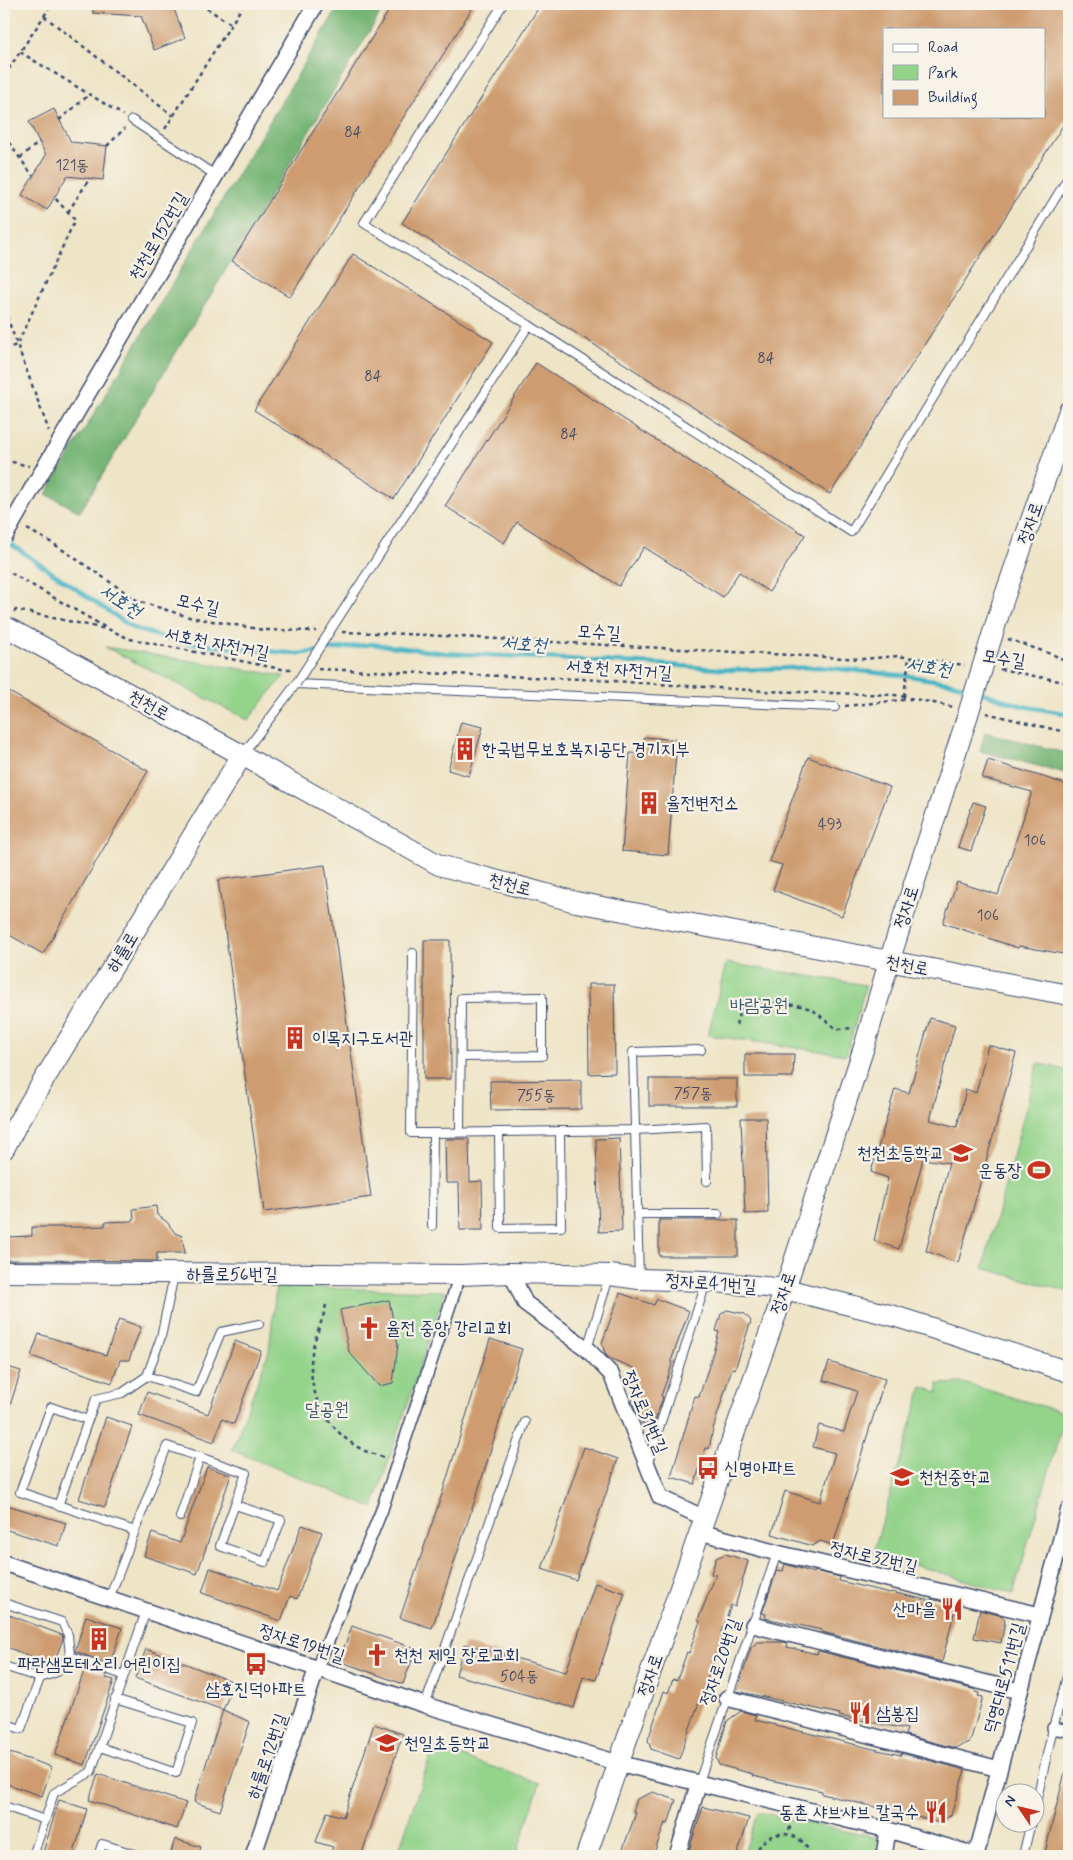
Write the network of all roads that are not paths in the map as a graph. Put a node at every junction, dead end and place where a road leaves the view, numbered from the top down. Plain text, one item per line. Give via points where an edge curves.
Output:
1 (316, 4) edge
2 (503, 4) edge
3 (132, 120) road end
4 (215, 176) junction
5 (1069, 176) edge
6 (529, 325) junction
7 (1069, 411) edge
8 (4, 538) edge
9 (7, 620) edge
10 (296, 684) junction
11 (835, 707) road end
12 (242, 755) junction
13 (413, 953) dead end
14 (889, 962) junction
15 (1069, 995) edge
16 (702, 1050) dead end
17 (461, 1056) junction
18 (635, 1130) junction
19 (560, 1131) junction
20 (460, 1132) junction
21 (498, 1132) junction
22 (433, 1133) junction
23 (4, 1149) edge
24 (707, 1181) dead end
25 (638, 1214) junction
26 (718, 1214) dead end
27 (432, 1226) dead end
28 (4, 1272) edge
29 (174, 1273) junction
30 (511, 1273) junction
31 (460, 1275) junction
32 (610, 1275) junction
33 (639, 1278) junction
34 (706, 1282) junction
35 (785, 1289) junction
36 (259, 1324) dead end
37 (587, 1349) junction
38 (1069, 1372) edge
39 (147, 1376) junction
40 (88, 1420) junction
41 (524, 1422) dead end
42 (200, 1457) junction
43 (647, 1464) junction
44 (234, 1505) junction
45 (58, 1506) junction
46 (1069, 1509) edge
47 (180, 1517) dead end
48 (702, 1525) junction
49 (135, 1531) junction
50 (776, 1553) junction
51 (4, 1563) edge
52 (109, 1599) junction
53 (4, 1603) edge
54 (146, 1611) junction
55 (1040, 1615) junction
56 (752, 1625) junction
57 (70, 1656) junction
58 (4, 1666) edge
59 (317, 1668) junction
60 (1069, 1669) edge
61 (124, 1675) junction
62 (40, 1678) junction
63 (1020, 1692) junction
64 (727, 1698) junction
65 (116, 1699) junction
66 (425, 1704) junction
67 (4, 1723) edge
68 (1053, 1728) junction
69 (1069, 1731) edge
70 (100, 1747) junction
71 (618, 1763) junction
72 (999, 1768) junction
73 (698, 1782) junction
74 (1041, 1782) edge
75 (4, 1806) edge
76 (45, 1820) junction
77 (888, 1830) junction
78 (1029, 1832) edge
79 (33, 1856) edge
80 (98, 1856) edge
81 (140, 1856) edge
82 (253, 1856) edge
83 (586, 1856) edge
84 (677, 1856) edge
85 (884, 1856) edge
86 (976, 1856) edge
87 (1023, 1856) edge

1 - 4 street, 천천로152번길
2 - 6 lane via 364,223
3 - 4 lane
4 - 8 street, 천천로152번길, bridge
5 - 6 lane via 851,532
6 - 10 lane, bridge
7 - 14 street, 정자로, bridge via 993,634 960,716
9 - 12 street, 천천로
10 - 11 lane
10 - 12 lane
12 - 14 street, 천천로 via 439,865 576,902
12 - 23 street, 하률로
13 - 22 lane via 411,1133
14 - 15 street, 천천로
14 - 35 street, 정자로
16 - 18 lane via 633,1052
17 - 17 lane via 542,1056 542,997 461,998
17 - 20 lane
18 - 19 lane
18 - 24 lane via 706,1126
18 - 25 lane
19 - 21 lane
19 - 21 lane via 561,1227 500,1228
20 - 21 lane
20 - 22 lane
22 - 27 lane
25 - 26 lane
25 - 33 lane
28 - 29 street, 하률로56번길
29 - 31 street, 하률로56번길
29 - 39 lane via 161,1337
30 - 31 street, 정자로41번길
30 - 32 street, 정자로41번길
30 - 37 street, 정자로31번길 via 525,1303
31 - 59 street via 381,1512
32 - 33 street, 정자로41번길
32 - 37 lane
33 - 34 street, 정자로41번길
34 - 35 street, 정자로41번길
34 - 43 lane
35 - 38 street, 정자로41번길 via 894,1316
35 - 48 street, 정자로
36 - 39 lane via 221,1332 196,1392
37 - 43 street, 정자로31번길 via 611,1374
39 - 40 lane via 122,1393 96,1399
40 - 45 lane
40 - 45 lane via 51,1407 20,1492
41 - 66 lane
42 - 44 lane via 246,1473
42 - 47 lane
42 - 49 lane via 167,1446
43 - 48 street, 정자로31번길 via 660,1497
44 - 44 lane via 220,1546 265,1562 281,1520
45 - 49 lane
46 - 55 street, 덕영대로511번길
48 - 50 street, 정자로32번길
48 - 71 street, 정자로
49 - 52 lane
50 - 55 street, 정자로32번길
50 - 56 lane, 정자로20번길
51 - 52 street, 정자로19번길
52 - 54 street, 정자로19번길
53 - 57 lane via 62,1622 68,1635
54 - 59 street, 정자로19번길
54 - 61 lane
55 - 63 street, 덕영대로511번길
56 - 63 street
56 - 64 lane, 정자로20번길
57 - 61 lane
57 - 62 lane via 57,1672
58 - 62 lane
59 - 66 street, 정자로19번길
59 - 82 street, 하률로12번길
60 - 68 lane
61 - 65 lane
62 - 67 lane via 21,1729
63 - 72 street, 덕영대로511번길
64 - 72 street
64 - 73 lane, 정자로20번길
65 - 70 lane
65 - 70 lane via 192,1723 176,1773
66 - 71 street, 정자로19번길
68 - 69 street
68 - 74 lane
70 - 76 lane via 91,1772 54,1793
71 - 73 street
71 - 83 street, 정자로
72 - 86 street, 덕영대로511번길
73 - 77 street
73 - 84 street
75 - 76 lane
76 - 79 lane
77 - 85 street
77 - 86 street
78 - 87 lane
80 - 81 lane via 102,1844

